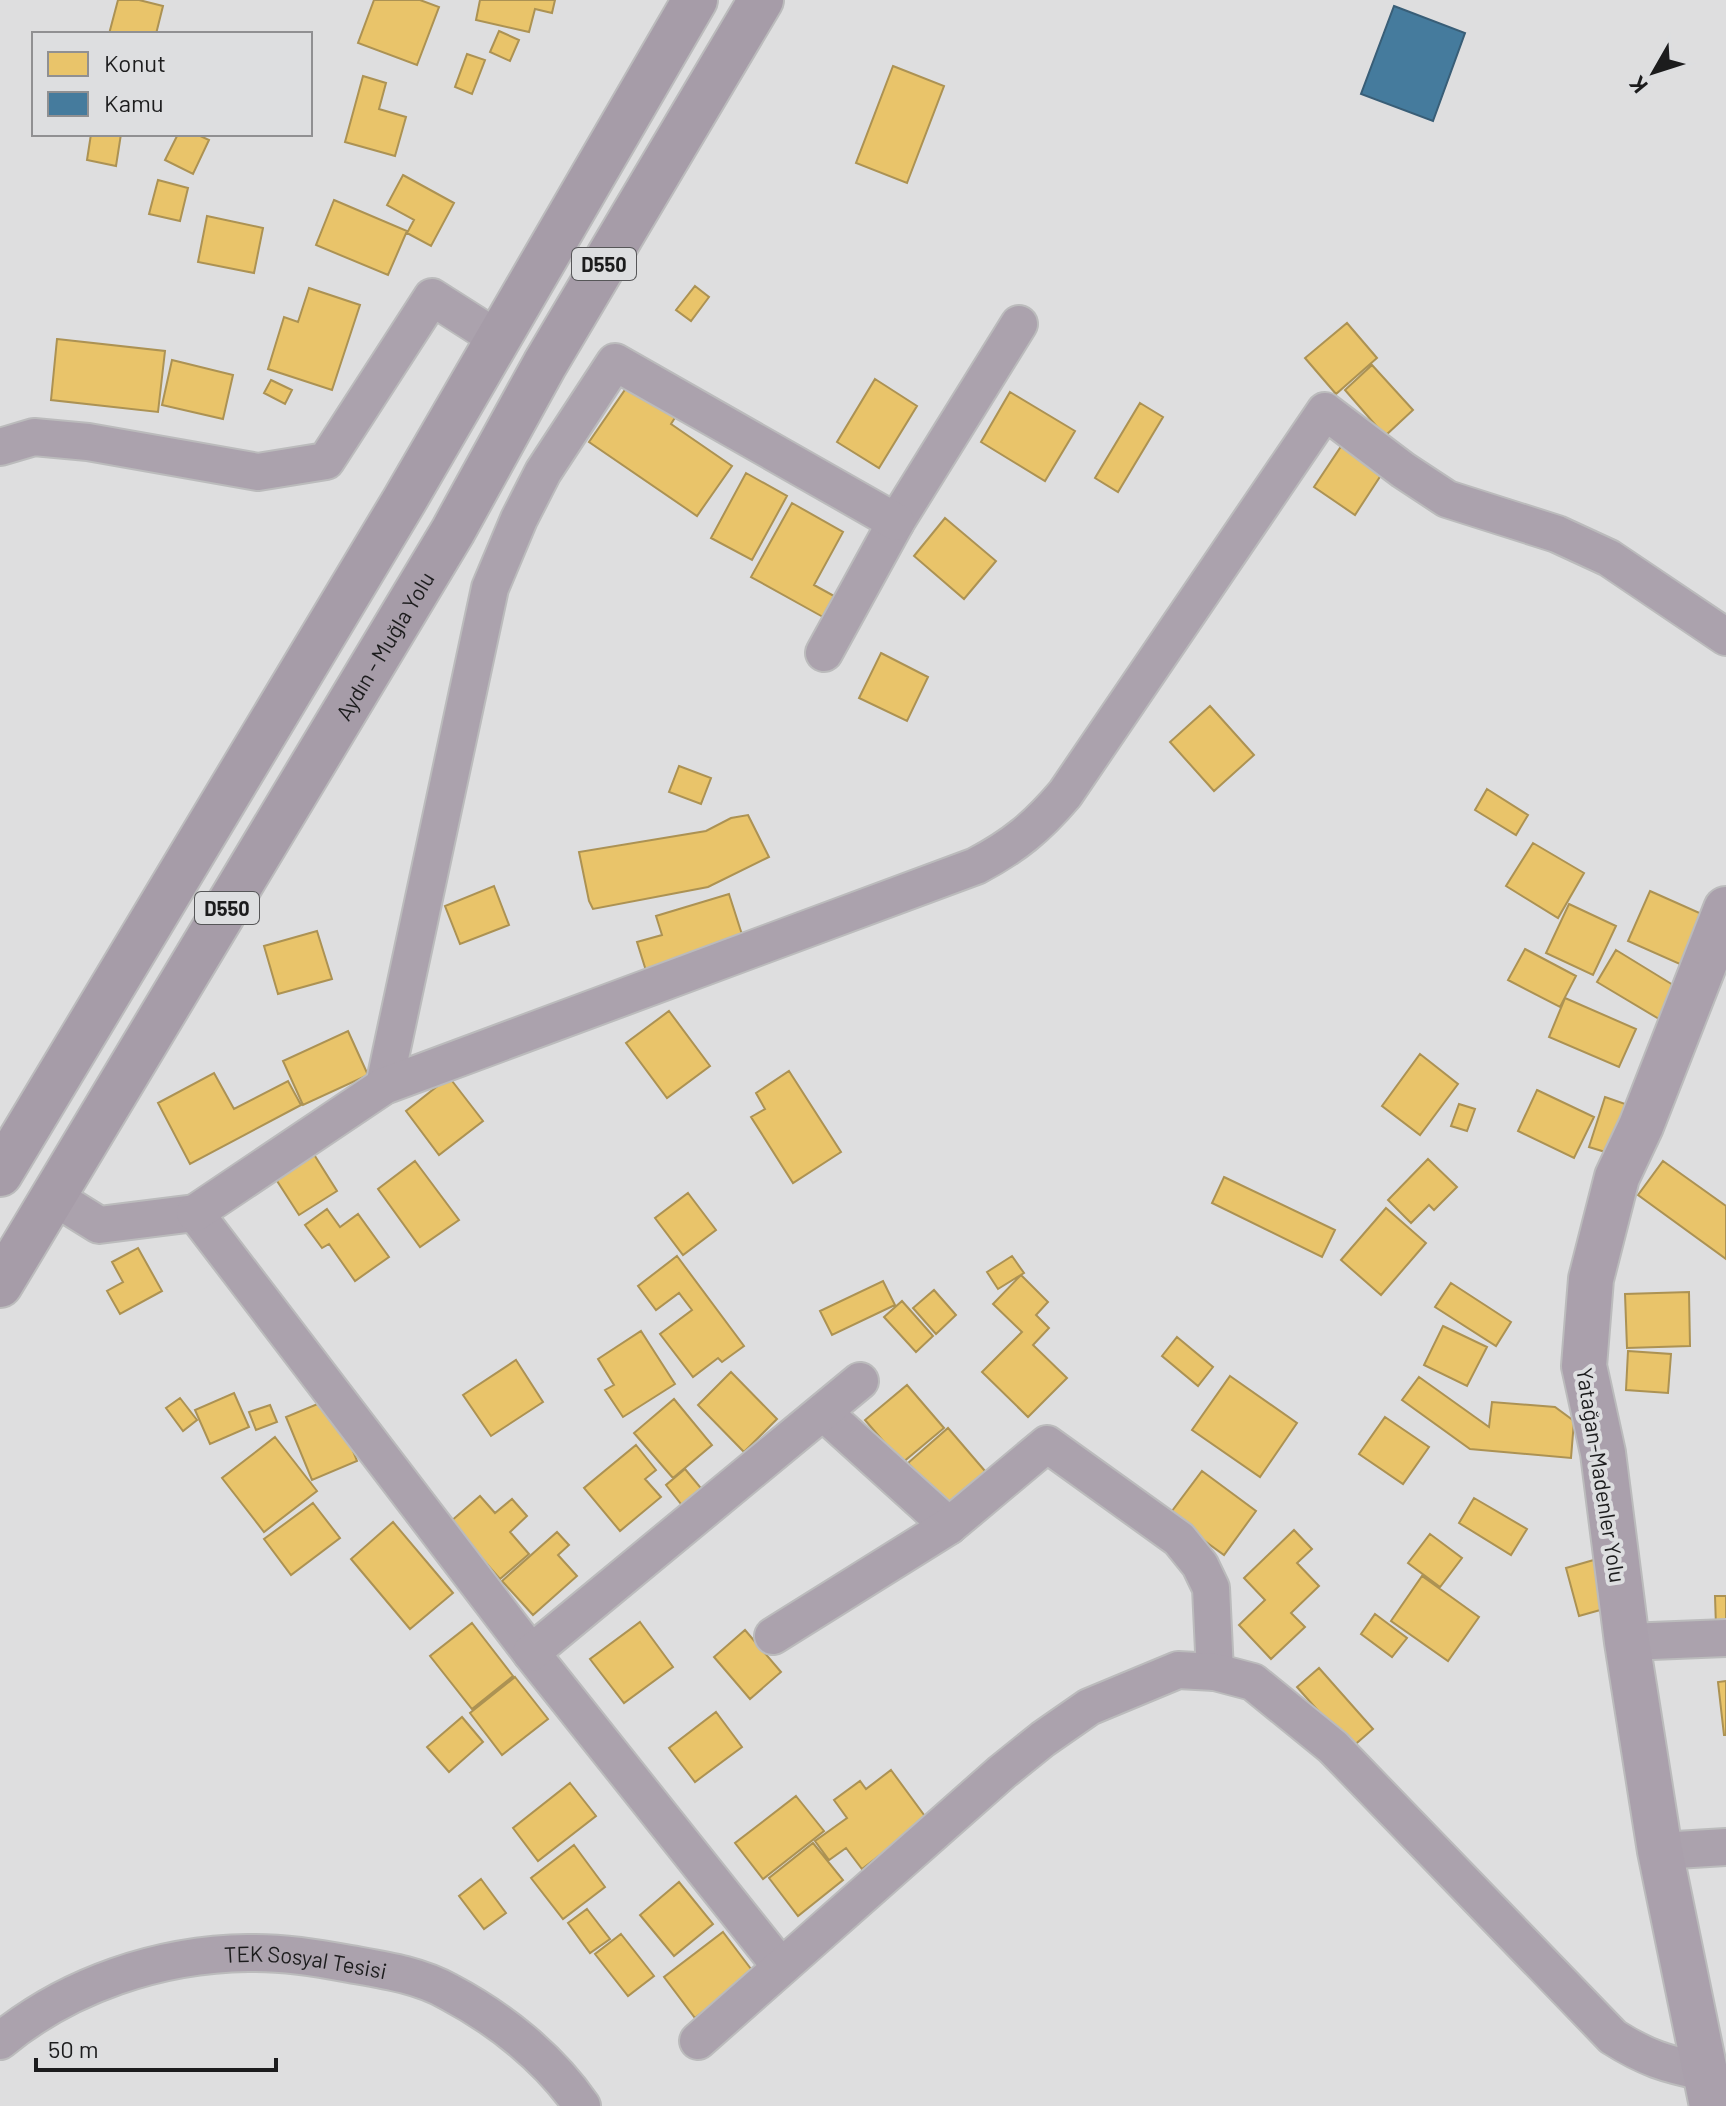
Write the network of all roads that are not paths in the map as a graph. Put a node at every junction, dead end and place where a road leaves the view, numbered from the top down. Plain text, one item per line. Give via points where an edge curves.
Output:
1 (695, 0) edge
2 (761, 0) edge
3 (1019, 324) dead end
4 (498, 339) junction
5 (0, 447) edge
6 (896, 522) junction
7 (1726, 637) edge
8 (824, 653) dead end
9 (1726, 909) edge
10 (384, 1086) junction
11 (0, 1174) edge
12 (54, 1197) junction
13 (195, 1213) junction
14 (0, 1285) edge
15 (860, 1381) dead end
16 (823, 1412) junction
17 (949, 1526) junction
18 (773, 1636) dead end
19 (1726, 1638) edge
20 (1627, 1642) junction
21 (531, 1653) junction
22 (1215, 1672) junction
23 (1726, 1847) edge
24 (1660, 1851) junction
25 (781, 1967) junction
26 (0, 2041) edge
27 (698, 2041) dead end
28 (1708, 2089) edge
29 (582, 2106) edge

1 - 4 highway, D550
2 - 12 highway, Aydın - Muğla Yolu / D550 via 545,364 453,531
3 - 6 street
4 - 5 street via 432,297 326,461 258,472 88,442 34,437
4 - 11 highway, D550
6 - 8 street
6 - 10 street via 615,362 543,472 490,588
7 - 10 street via 1609,558 1557,534 1447,499 1325,411 1065,794 1012,847 976,866
9 - 20 street, Yatağan-Madenler Yolu via 1617,1177 1591,1279 1584,1366 1603,1453
10 - 13 street
12 - 13 street via 99,1225
12 - 14 highway, Aydın - Muğla Yolu / D550
13 - 21 street
15 - 16 street
16 - 17 street
16 - 21 street
17 - 18 street
17 - 22 street via 1047,1444 1179,1539 1200,1565 1211,1588
19 - 20 street
20 - 24 street, Yatağan-Madenler Yolu
21 - 25 street
22 - 25 street via 1178,1670 1089,1707 1002,1772
22 - 28 street via 1253,1682 1333,1747 1613,2037
23 - 24 street
24 - 28 street, Yatağan-Madenler Yolu
25 - 27 street
26 - 29 street, TEK Sosyal Tesisi via 56,2003 118,1975 178,1960 247,1953 311,1957 401,1972 448,1991 532,2048

